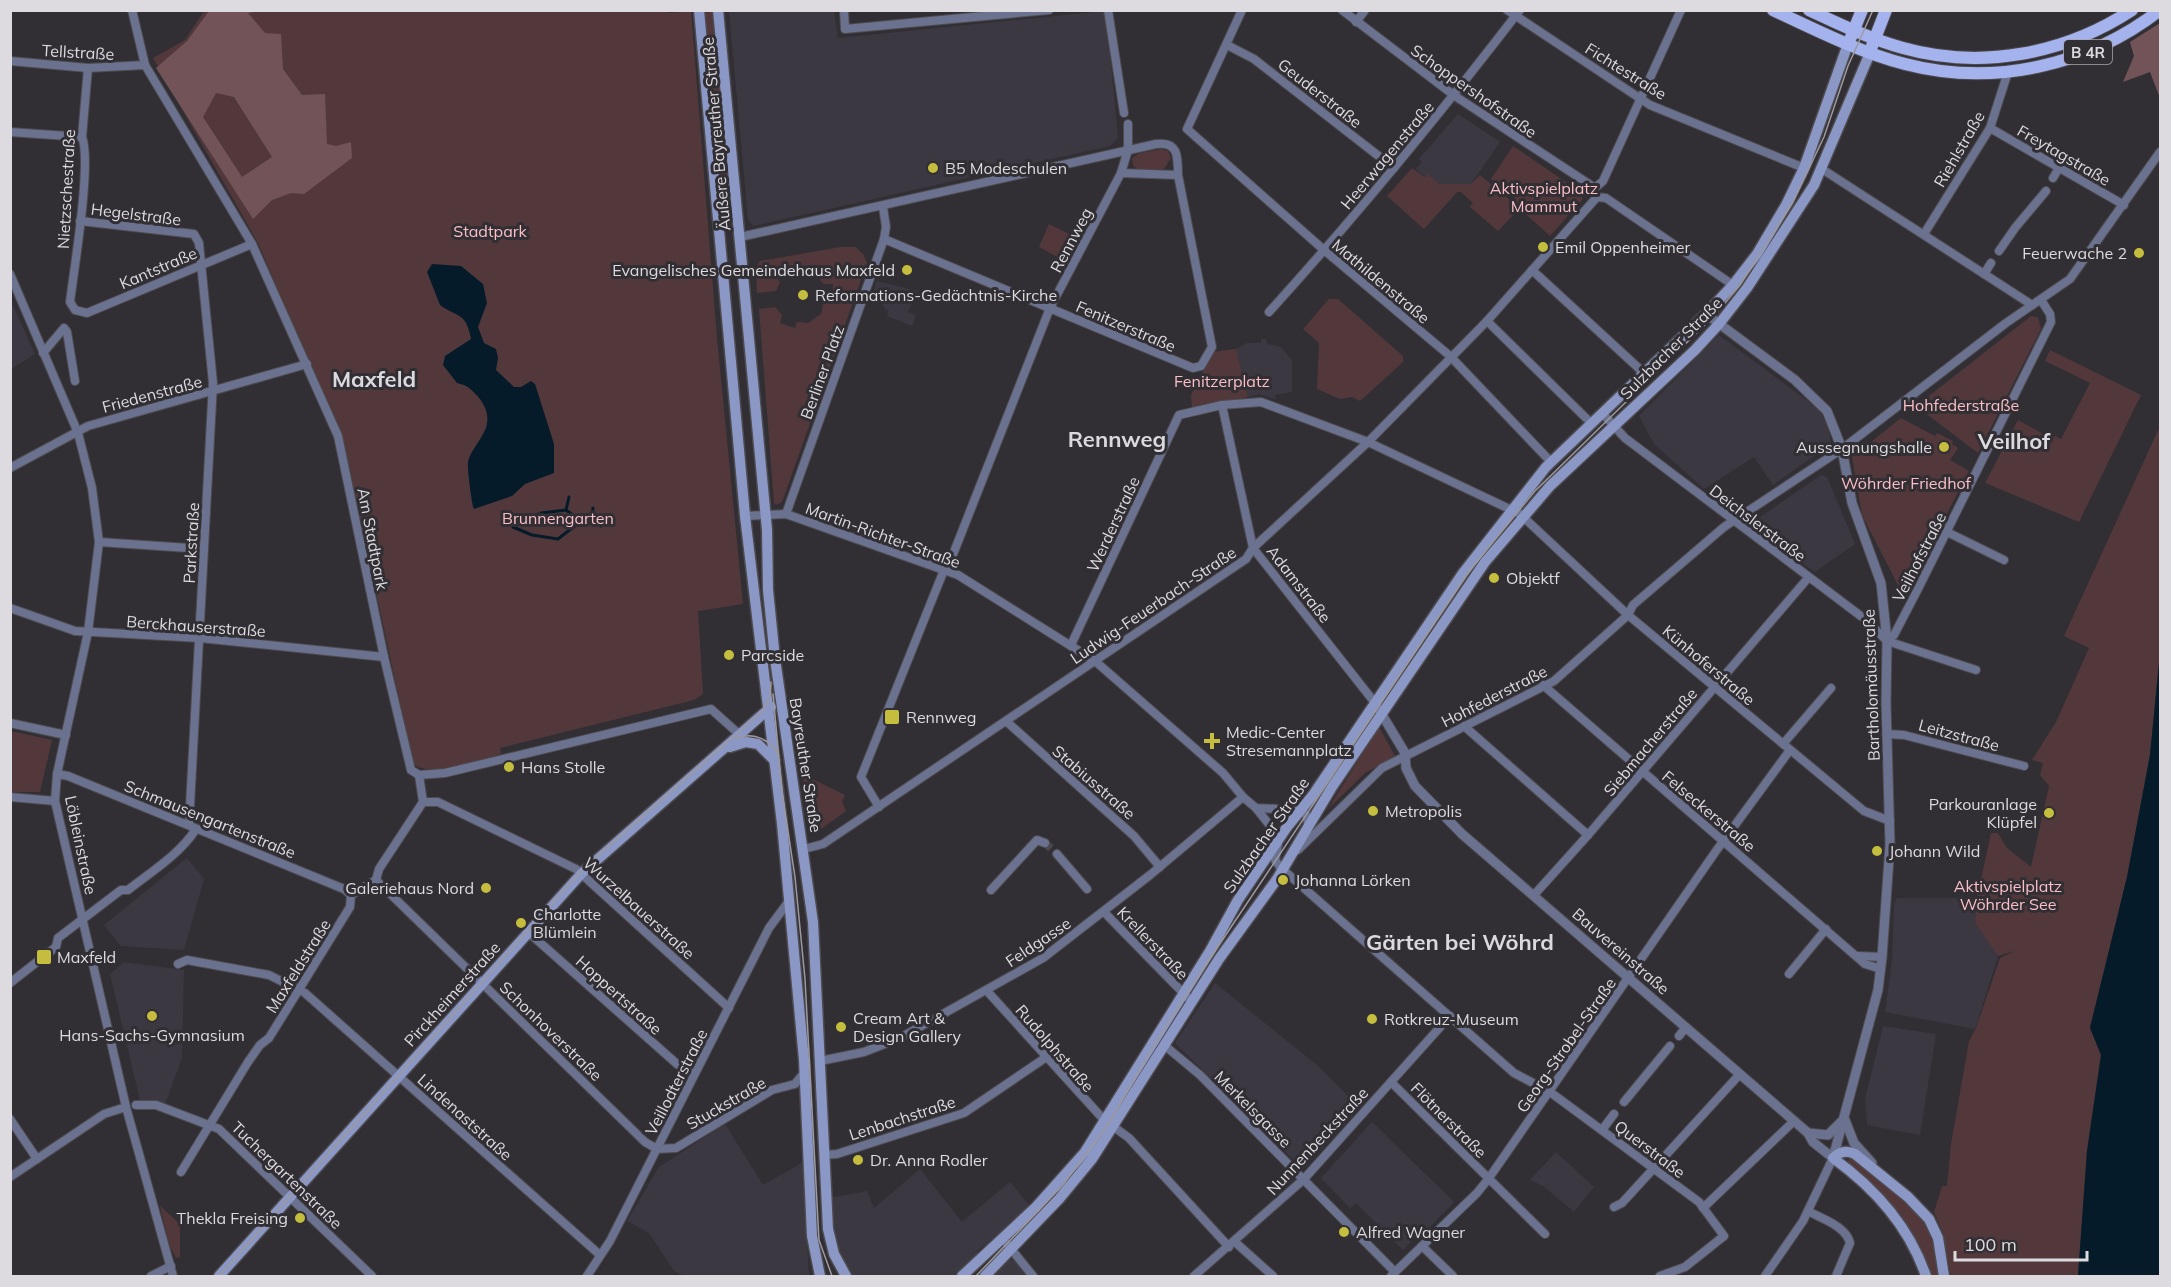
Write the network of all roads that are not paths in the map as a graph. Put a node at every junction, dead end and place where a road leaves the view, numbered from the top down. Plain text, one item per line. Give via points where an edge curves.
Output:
1 (132, 10) edge
2 (699, 10) edge
3 (718, 10) edge
4 (844, 10) edge
5 (1049, 10) edge
6 (1108, 10) edge
7 (1242, 10) edge
8 (1342, 10) edge
9 (1365, 10) edge
10 (1507, 10) edge
11 (1681, 10) edge
12 (1773, 10) edge
13 (1809, 10) edge
14 (1862, 10) edge
15 (1886, 10) edge
16 (2132, 10) edge
17 (2160, 10) edge
18 (1518, 13) edge
19 (1790, 14) edge
20 (1356, 22) junction
21 (1854, 30) junction
22 (1875, 39) junction
23 (1848, 44) junction
24 (1227, 45) junction
25 (2047, 49) junction
26 (1870, 53) junction
27 (10, 61) edge
28 (145, 65) junction
29 (88, 68) junction
30 (2008, 72) junction
31 (1455, 96) junction
32 (1641, 99) junction
33 (1124, 113) dead end
34 (1128, 124) dead end
35 (1990, 129) junction
36 (10, 132) edge
37 (82, 137) junction
38 (1128, 150) junction
39 (2160, 152) edge
40 (1394, 168) junction
41 (1804, 168) junction
42 (2059, 168) junction
43 (1822, 169) junction
44 (1121, 173) junction
45 (1178, 175) junction
46 (2053, 178) dead end
47 (2046, 191) dead end
48 (1596, 192) junction
49 (2124, 205) junction
50 (883, 207) junction
51 (80, 221) junction
52 (1924, 234) junction
53 (740, 237) junction
54 (884, 239) junction
55 (719, 241) junction
56 (252, 244) junction
57 (1324, 250) junction
58 (1999, 251) dead end
59 (721, 254) joint
60 (742, 255) joint
61 (1991, 263) dead end
62 (201, 265) junction
63 (1532, 270) junction
64 (10, 274) edge
65 (1984, 274) junction
66 (1733, 285) junction
67 (2042, 300) junction
68 (2032, 306) junction
69 (1050, 309) junction
70 (75, 310) joint
71 (1269, 312) dead end
72 (1706, 314) junction
73 (1487, 321) junction
74 (1719, 324) junction
75 (43, 353) junction
76 (1450, 356) junction
77 (307, 364) junction
78 (1645, 374) junction
79 (75, 381) dead end
80 (212, 392) junction
81 (1222, 405) junction
82 (1602, 413) junction
83 (1591, 423) junction
84 (1613, 425) junction
85 (78, 433) junction
86 (1368, 442) junction
87 (1842, 449) junction
88 (1551, 462) junction
89 (10, 468) edge
90 (1511, 510) junction
91 (765, 513) junction
92 (786, 514) junction
93 (745, 516) junction
94 (1522, 516) junction
95 (1733, 522) junction
96 (1947, 532) junction
97 (99, 542) junction
98 (1252, 548) junction
99 (204, 549) junction
100 (2004, 560) dead end
101 (944, 570) junction
102 (1808, 578) junction
103 (10, 608) edge
104 (1628, 615) junction
105 (88, 632) junction
106 (200, 638) junction
107 (1887, 641) junction
108 (1068, 643) junction
109 (384, 657) junction
110 (1095, 661) junction
111 (1976, 670) dead end
112 (1543, 685) junction
113 (1714, 687) junction
114 (1831, 688) dead end
115 (780, 691) junction
116 (1375, 703) junction
117 (769, 709) junction
118 (1382, 712) junction
119 (784, 718) junction
120 (1006, 721) junction
121 (10, 723) edge
122 (1464, 726) junction
123 (1887, 734) junction
124 (66, 735) junction
125 (740, 735) junction
126 (1783, 744) junction
127 (724, 749) junction
128 (1790, 750) junction
129 (1406, 757) junction
130 (775, 762) junction
131 (2024, 766) dead end
132 (1642, 772) junction
133 (57, 774) junction
134 (419, 775) junction
135 (10, 797) edge
136 (1243, 797) junction
137 (56, 801) junction
138 (423, 802) junction
139 (879, 807) junction
140 (1256, 808) junction
141 (1301, 810) junction
142 (1890, 821) junction
143 (192, 826) junction
144 (1307, 831) junction
145 (1588, 835) junction
146 (1277, 836) junction
147 (1724, 842) junction
148 (1046, 843) dead end
149 (804, 849) junction
150 (1057, 854) tunnel mouth
151 (1290, 857) junction
152 (1160, 867) junction
153 (1283, 870) junction
154 (582, 873) junction
155 (376, 879) junction
156 (1087, 889) dead end
157 (991, 890) dead end
158 (351, 895) junction
159 (1534, 895) junction
160 (789, 901) junction
161 (1104, 912) junction
162 (83, 918) junction
163 (1826, 929) junction
164 (528, 932) junction
165 (1858, 956) junction
166 (1882, 957) junction
167 (178, 964) dead end
168 (1881, 969) junction
169 (1789, 974) dead end
170 (1629, 978) junction
171 (482, 982) junction
172 (10, 983) edge
173 (987, 991) junction
174 (299, 992) junction
175 (1183, 994) junction
176 (1192, 1002) junction
177 (729, 1008) junction
178 (1450, 1016) junction
179 (1686, 1027) junction
180 (1679, 1035) dead end
181 (1164, 1045) junction
182 (1670, 1046) dead end
183 (1045, 1058) junction
184 (820, 1061) junction
185 (804, 1072) junction
186 (1740, 1074) junction
187 (694, 1075) junction
188 (398, 1076) junction
189 (1391, 1082) junction
190 (1550, 1092) junction
191 (1624, 1102) dead end
192 (136, 1105) dead end
193 (126, 1107) junction
194 (1614, 1114) dead end
195 (1844, 1117) junction
196 (10, 1119) edge
197 (1794, 1121) junction
198 (1109, 1124) junction
199 (210, 1125) junction
200 (1602, 1130) junction
201 (1808, 1133) junction
202 (657, 1149) junction
203 (824, 1155) junction
204 (1833, 1158) junction
205 (37, 1160) junction
206 (1654, 1168) junction
207 (180, 1172) dead end
208 (1884, 1176) junction
209 (10, 1177) edge
210 (1489, 1178) junction
211 (1304, 1179) junction
212 (291, 1197) junction
213 (1614, 1207) dead end
214 (1703, 1208) junction
215 (1808, 1211) junction
216 (1545, 1234) dead end
217 (1003, 1239) junction
218 (1232, 1244) junction
219 (1422, 1246) junction
220 (1012, 1249) junction
221 (600, 1255) junction
222 (171, 1266) junction
223 (820, 1274) edge
224 (1393, 1274) edge
225 (1682, 1274) edge
226 (151, 1276) edge
227 (172, 1276) edge
228 (219, 1276) edge
229 (372, 1276) edge
230 (586, 1276) edge
231 (846, 1276) edge
232 (962, 1276) edge
233 (985, 1276) edge
234 (1033, 1276) edge
235 (1194, 1276) edge
236 (1274, 1276) edge
237 (1453, 1276) edge
238 (1660, 1276) edge
239 (1765, 1276) edge
240 (1836, 1276) edge
241 (1926, 1276) edge
242 (1944, 1276) edge

1 - 28 street, Am Stadtpark
2 - 55 main road, Äußere Bayreuther Straße
3 - 53 main road, Äußere Bayreuther Straße
4 - 5 street via 846,29
6 - 33 street
7 - 24 street
8 - 20 street, Schoppershofstraße
9 - 20 street
10 - 18 street, Fichtestraße
11 - 32 street, Ludwig-Feuerbach-Straße
12 - 19 main road, B 4R
13 - 21 main road, B 4R
14 - 21 main road
15 - 22 main road
16 - 25 main road, B 4R via 2097,31
17 - 30 main road, B 4R via 2117,39 2086,53
18 - 31 street, Heerwagenstraße
18 - 32 street, Fichtestraße
19 - 23 main road, B 4R
20 - 31 street, Schoppershofstraße
21 - 22 main road, B 4R
21 - 23 main road
22 - 25 main road, B 4R via 1922,52 1962,57 2005,56
22 - 26 main road
23 - 26 main road, B 4R
23 - 41 main road, Sulzbacher Straße
24 - 40 street, Geuderstraße via 1254,59
24 - 57 street, Mathildenstraße via 1187,129
25 - 30 main road, B 4R
26 - 30 main road, B 4R via 1941,71
26 - 43 main road, Sulzbacher Straße
27 - 29 street, Tellstraße
28 - 29 street, Tellstraße
28 - 56 street, Am Stadtpark
29 - 37 street, Nietzschestraße
30 - 35 street, Riehlstraße
31 - 40 street, Heerwagenstraße
31 - 48 street, Schoppershofstraße
32 - 41 street, Fichtestraße
32 - 48 street, Ludwig-Feuerbach-Straße
34 - 38 street, Rennweg
35 - 42 street, Freytagstraße
35 - 52 street, Riehlstraße
36 - 37 street
37 - 51 street, Nietzschestraße via 85,146
38 - 44 street, Rennweg
38 - 45 street via 1172,145 1178,155
38 - 50 street
39 - 49 street
40 - 57 street, Heerwagenstraße
41 - 66 main road, Sulzbacher Straße via 1774,227
42 - 46 street
42 - 49 street, Freytagstraße
43 - 52 street
43 - 74 main road, Sulzbacher Straße via 1786,231
44 - 45 street
44 - 69 street, Rennweg
45 - 69 street, Fenitzerstraße via 1212,347 1201,366 1193,368
47 - 58 street
48 - 63 street, Ludwig-Feuerbach-Straße
48 - 66 street, Schoppershofstraße
49 - 67 street via 2078,272
50 - 53 street
50 - 54 street, Berliner Platz
51 - 62 street, Hegelstraße via 194,234
51 - 70 street, Nietzschestraße via 70,302
52 - 65 street
53 - 55 main road
53 - 60 main road, Äußere Bayreuther Straße
54 - 69 street, Fenitzerstraße
54 - 92 street, Berliner Platz
55 - 59 main road, Äußere Bayreuther Straße
56 - 62 street, Kantstraße
56 - 77 street, Am Stadtpark
57 - 71 street, Heerwagenstraße
57 - 76 street, Mathildenstraße
59 - 93 main road, Bayreuther Straße
60 - 91 main road, Bayreuther Straße
61 - 65 street
62 - 70 street, Kantstraße via 87,313
62 - 80 street, Parkstraße
63 - 73 street, Ludwig-Feuerbach-Straße
63 - 78 street, Sulzbacher Straße
64 - 75 street, Löbleinstraße
65 - 68 street
66 - 72 main road, Sulzbacher Straße
67 - 68 street, Hohfederstraße
67 - 96 street, Veilhofstraße via 2051,322
68 - 87 street, Hohfederstraße
69 - 101 street, Rennweg
72 - 74 street, Bartholomäusstraße
72 - 78 main road, Sulzbacher Straße
73 - 76 street, Ludwig-Feuerbach-Straße
73 - 83 street
74 - 84 main road, Sulzbacher Straße via 1648,396
74 - 87 street, Bartholomäusstraße via 1817,399 1831,417
75 - 79 street via 64,328
75 - 85 street, Löbleinstraße
76 - 86 street, Ludwig-Feuerbach-Straße
76 - 88 street, Mathildenstraße
77 - 80 street, Friedenstraße
77 - 109 street, Am Stadtpark via 341,448
78 - 82 main road, Sulzbacher Straße
80 - 85 street, Friedenstraße via 88,426
80 - 99 street, Parkstraße
81 - 86 street via 1261,402
81 - 98 street, Adamstraße
81 - 108 street, Werderstraße via 1179,415
82 - 83 main road, Sulzbacher Straße
82 - 84 street
83 - 88 main road, Sulzbacher Straße
84 - 94 main road, Sulzbacher Straße
84 - 95 street, Deichslerstraße
85 - 89 street, Friedenstraße
85 - 97 street, Löbleinstraße via 92,488
86 - 90 street
86 - 98 street, Ludwig-Feuerbach-Straße
87 - 95 street, Hohfederstraße
87 - 107 street, Bartholomäusstraße via 1852,503 1881,583
88 - 90 main road, Sulzbacher Straße
90 - 94 street
90 - 116 main road, Sulzbacher Straße via 1459,578
91 - 92 street, Martin-Richter-Straße
91 - 93 street, Martin-Richter-Straße
91 - 115 main road, Bayreuther Straße via 769,602
92 - 101 street, Martin-Richter-Straße
93 - 117 main road, Bayreuther Straße
94 - 104 street, Künhoferstraße
94 - 118 main road, Sulzbacher Straße via 1475,575
95 - 102 street, Deichslerstraße
95 - 104 street, Hohfederstraße via 1633,605
96 - 100 street
96 - 107 street, Veilhofstraße via 1894,635
97 - 99 street
97 - 105 street, Löbleinstraße
98 - 110 street, Ludwig-Feuerbach-Straße via 1246,559
98 - 116 street, Adamstraße
99 - 106 street, Parkstraße
101 - 108 street, Martin-Richter-Straße
101 - 139 street, Rennweg via 861,777
102 - 107 street, Deichslerstraße via 1872,625
102 - 113 street, Siebmacherstraße
103 - 105 street, Berckhauserstraße
104 - 112 street, Hohfederstraße via 1563,675
104 - 113 street, Künhoferstraße
105 - 106 street, Berckhauserstraße
105 - 124 street, Löbleinstraße
106 - 109 street, Berckhauserstraße
106 - 143 street, Parkstraße
107 - 111 street
107 - 123 street, Bartholomäusstraße
108 - 110 street, Martin-Richter-Straße
109 - 134 street, Am Stadtpark via 408,765
110 - 120 street, Ludwig-Feuerbach-Straße
110 - 136 street, Martin-Richter-Straße via 1223,773
112 - 122 street, Hohfederstraße
112 - 132 street, Felseckerstraße
113 - 126 street, Künhoferstraße
113 - 132 street, Siebmacherstraße
114 - 126 street
115 - 117 main road, Pirckheimerstraße
115 - 119 main road, Bayreuther Straße
116 - 118 street, Adamstraße
116 - 141 main road, Sulzbacher Straße
117 - 119 main road
117 - 125 main road, Pirckheimerstraße
117 - 130 main road, Bayreuther Straße
118 - 129 street, Adamstraße
118 - 144 main road, Sulzbacher Straße
119 - 149 main road, Bayreuther Straße
120 - 139 street, Ludwig-Feuerbach-Straße
120 - 152 street, Stabiusstraße via 1134,836
121 - 124 street
122 - 129 street, Hohfederstraße
122 - 145 street
123 - 131 street, Leitzstraße
123 - 142 street, Bartholomäusstraße
124 - 133 street, Löbleinstraße
125 - 127 main road, Pirckheimerstraße
125 - 134 street via 711,709 445,773
126 - 128 street, Künhoferstraße
127 - 130 main road, Pirckheimerstraße via 754,742 765,748
127 - 154 main road, Pirckheimerstraße
128 - 142 street, Künhoferstraße via 1864,811
128 - 147 street, Georg-Strobel-Straße
129 - 151 street, Hohfederstraße via 1377,773
129 - 159 street, Bauvereinstraße via 1408,774 1424,798
130 - 160 main road, Bayreuther Straße
132 - 145 street, Siebmacherstraße
132 - 147 street, Felseckerstraße
133 - 137 street, Löbleinstraße
133 - 143 street, Schmausengartenstraße
134 - 138 street
135 - 137 street
136 - 140 street, Martin-Richter-Straße
136 - 152 street, Feldgasse
137 - 162 street, Löbleinstraße
138 - 154 street, Wurzelbauerstraße via 438,802
138 - 155 street
139 - 149 street, Ludwig-Feuerbach-Straße via 823,844
140 - 141 street
140 - 146 street, Martin-Richter-Straße
141 - 144 street via 1307,816
141 - 146 main road, Sulzbacher Straße
142 - 166 street, Bartholomäusstraße
143 - 158 street, Schmausengartenstraße
143 - 162 street via 188,841 128,890 121,890
144 - 151 main road, Sulzbacher Straße
145 - 159 street, Siebmacherstraße
146 - 153 street via 1275,860
146 - 175 main road, Sulzbacher Straße
147 - 163 street, Felseckerstraße
147 - 170 street, Georg-Strobel-Straße
148 - 157 street via 1037,840
149 - 184 main road, Bayreuther Straße via 813,922
150 - 156 street
151 - 153 main road, Sulzbacher Straße
152 - 161 street, Feldgasse
153 - 176 main road, Sulzbacher Straße
153 - 178 street, Querstraße
154 - 164 main road, Pirckheimerstraße
154 - 177 street, Wurzelbauerstraße
155 - 158 street
155 - 171 street, Schonhoverstraße
158 - 174 street, Maxfeldstraße via 350,906
159 - 170 street, Bauvereinstraße
160 - 177 street, Veillodterstraße via 770,926
160 - 185 main road, Bayreuther Straße
161 - 173 street, Feldgasse via 1043,958
161 - 175 street, Krellerstraße
162 - 172 street via 58,938 56,947
162 - 193 street, Löbleinstraße
163 - 165 street, Felseckerstraße
163 - 169 street
164 - 171 main road, Pirckheimerstraße
164 - 187 street, Hoppertstraße
165 - 166 street
165 - 168 street, Felseckerstraße via 1869,966
166 - 168 street, Bartholomäusstraße
167 - 174 street, Lindenaststraße via 187,960 259,972
168 - 195 street, Bartholomäusstraße
170 - 179 street, Bauvereinstraße
170 - 190 street, Georg-Strobel-Straße
171 - 188 main road, Pirckheimerstraße
171 - 202 street, Schonhoverstraße via 645,1142
173 - 183 street, Rudolphstraße
173 - 184 street, Feldgasse via 885,1045
174 - 188 street, Lindenaststraße via 305,993
174 - 199 street, Maxfeldstraße
175 - 176 street, Krellerstraße
175 - 198 main road, Sulzbacher Straße
176 - 181 main road, Sulzbacher Straße
177 - 187 street, Veillodterstraße
178 - 189 street, Nunnenbeckstraße
178 - 190 street, Querstraße via 1514,1073
179 - 180 street
179 - 186 street, Bauvereinstraße
181 - 198 main road, Sulzbacher Straße
181 - 211 street, Merkelsgasse via 1200,1075
182 - 191 street
183 - 198 street, Rudolphstraße
183 - 203 street, Lenbachstraße via 964,1113
184 - 203 main road, Bayreuther Straße
185 - 202 street, Stuckstraße via 795,1084 772,1090 676,1148
185 - 223 main road, Bayreuther Straße via 812,1236
186 - 197 street, Bauvereinstraße
186 - 206 street
187 - 202 street, Veillodterstraße
188 - 212 main road, Pirckheimerstraße
188 - 221 street, Lindenaststraße
189 - 210 street, Flötnerstraße
189 - 211 street, Nunnenbeckstraße
190 - 200 street, Querstraße
190 - 210 street, Georg-Strobel-Straße
192 - 199 street, Tuchergartenstraße via 156,1105
193 - 205 street via 104,1114
193 - 222 street, Löbleinstraße
194 - 200 street
195 - 201 street via 1830,1134
195 - 204 street, Bartholomäusstraße
195 - 208 street via 1854,1143
196 - 205 street
197 - 201 street, Bauvereinstraße
197 - 214 street
198 - 217 main road, Sulzbacher Straße
198 - 218 street, Rudolphstraße via 1129,1138
198 - 220 main road, Sulzbacher Straße via 1077,1179
199 - 207 street, Maxfeldstraße
199 - 212 street, Tuchergartenstraße
200 - 206 street, Querstraße
201 - 204 street, Bauvereinstraße
202 - 221 street, Veillodterstraße
203 - 231 main road, Bayreuther Straße via 828,1232
204 - 208 main road via 1843,1152 1852,1153
204 - 215 street
204 - 241 main road via 1864,1182 1894,1215 1913,1244
205 - 209 street
206 - 213 street
206 - 214 street, Querstraße
208 - 242 main road via 1931,1223 1940,1244
210 - 216 street
210 - 219 street, Georg-Strobel-Straße
211 - 218 street, Nunnenbeckstraße
211 - 224 street, Merkelsgasse
212 - 228 main road, Pirckheimerstraße
212 - 229 street, Tuchergartenstraße
214 - 225 street, Querstraße via 1724,1236
215 - 239 street
215 - 240 street via 1849,1238
217 - 220 street
217 - 232 main road, Sulzbacher Straße
218 - 235 street, Nunnenbeckstraße
218 - 236 street, Rudolphstraße
219 - 224 street, Georg-Strobel-Straße
219 - 237 street
220 - 233 main road, Sulzbacher Straße
220 - 234 street
221 - 230 street, Veillodterstraße
222 - 226 street
222 - 227 street
225 - 238 street

